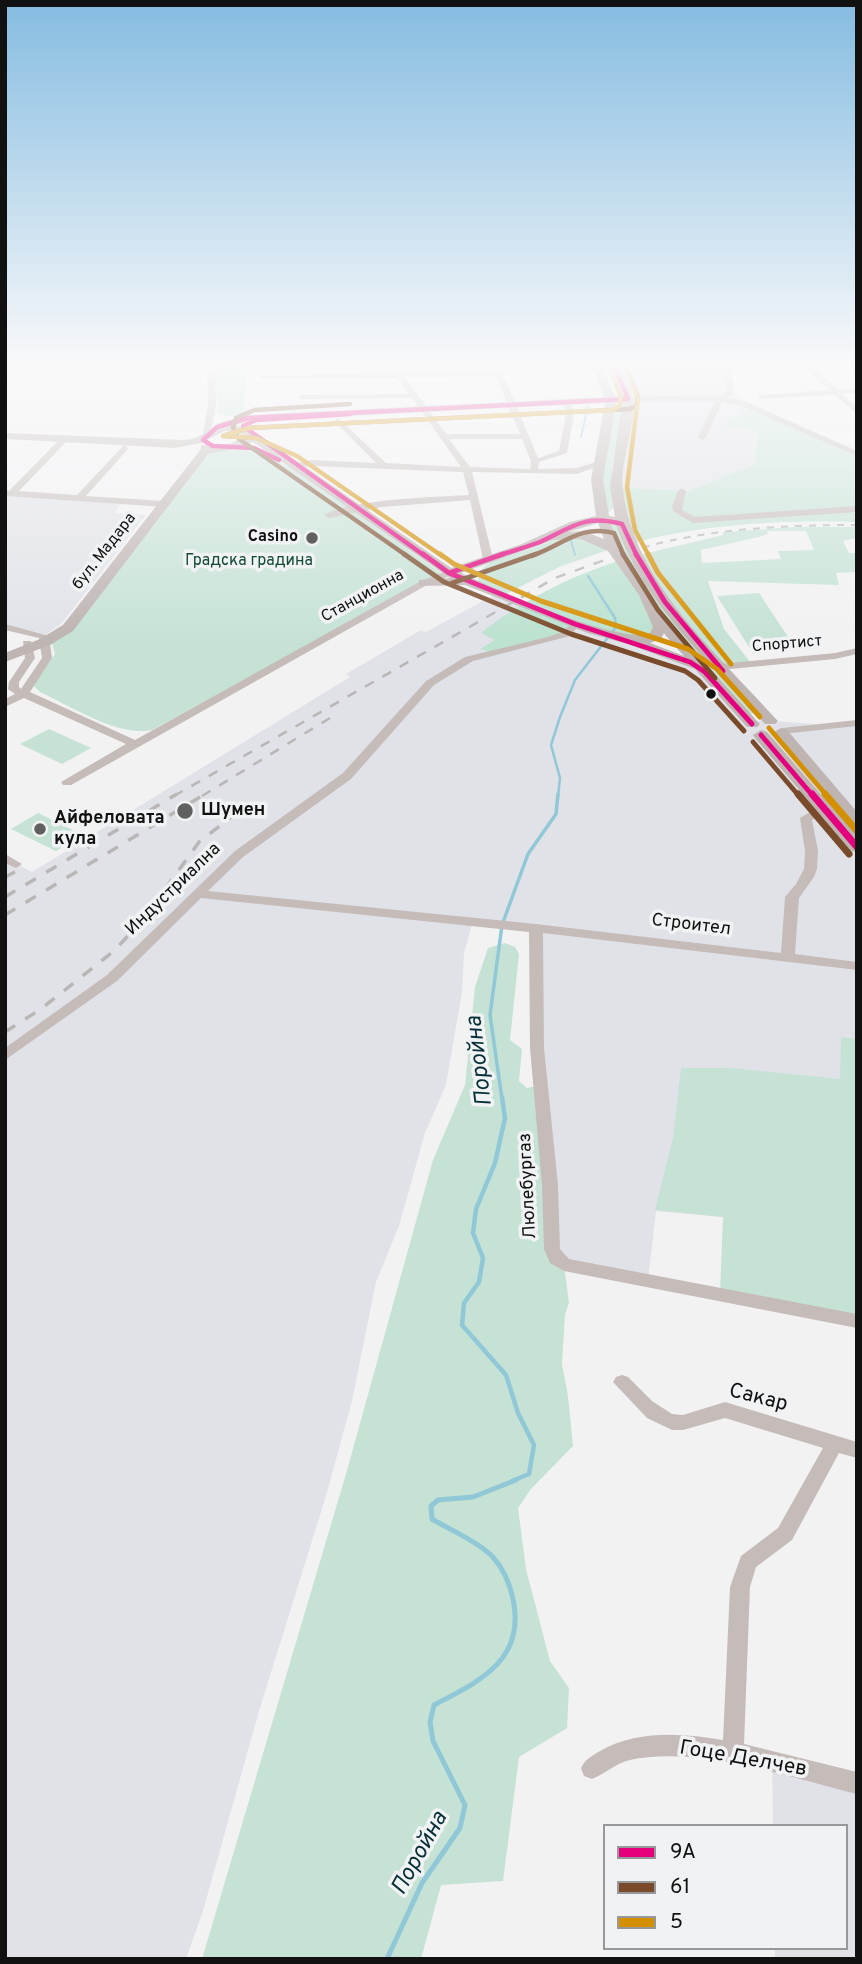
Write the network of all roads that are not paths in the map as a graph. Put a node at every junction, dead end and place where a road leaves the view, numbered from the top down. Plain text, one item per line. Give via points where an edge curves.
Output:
1 (47, 457) edge
2 (116, 457) edge
3 (195, 457) edge
4 (200, 457) edge
5 (273, 457) edge
6 (282, 457) edge
7 (375, 457) edge
8 (458, 457) edge
9 (531, 457) edge
10 (554, 457) edge
11 (601, 457) edge
12 (618, 457) edge
13 (600, 464) junction
14 (292, 465) junction
15 (383, 465) junction
16 (534, 465) junction
17 (467, 469) junction
18 (597, 479) junction
19 (682, 491) dead end
20 (8, 494) edge
21 (473, 497) junction
22 (79, 498) junction
23 (159, 504) junction
24 (618, 505) junction
25 (356, 508) junction
26 (857, 509) edge
27 (328, 515) dead end
28 (603, 519) junction
29 (577, 522) junction
30 (622, 524) junction
31 (538, 542) junction
32 (613, 548) junction
33 (485, 560) junction
34 (449, 573) junction
35 (424, 583) junction
36 (475, 586) junction
37 (645, 596) junction
38 (575, 624) junction
39 (5, 627) edge
40 (45, 639) junction
41 (626, 639) junction
42 (28, 646) junction
43 (5, 651) edge
44 (857, 651) edge
45 (5, 658) edge
46 (713, 670) junction
47 (23, 694) junction
48 (5, 704) edge
49 (857, 723) edge
50 (771, 728) junction
51 (135, 744) junction
52 (67, 782) dead end
53 (824, 808) junction
54 (857, 823) edge
55 (857, 847) edge
56 (198, 894) junction
57 (528, 928) junction
58 (788, 957) junction
59 (857, 966) edge
60 (5, 1055) edge
61 (857, 1321) edge
62 (622, 1382) dead end
63 (835, 1443) junction
64 (857, 1450) edge
65 (733, 1754) junction
66 (592, 1768) dead end
67 (857, 1783) edge

1 - 20 street
2 - 22 street
3 - 23 main road, бул. Мадара
4 - 23 main road, бул. Мадара
5 - 14 main road
6 - 14 main road
7 - 15 street
8 - 17 street
9 - 16 street
10 - 16 street
11 - 13 main road
12 - 24 main road
13 - 16 street via 586,469
13 - 18 main road
14 - 15 street
14 - 25 main road
15 - 17 street
16 - 17 street
17 - 21 street
18 - 28 main road
18 - 29 main road via 589,509
19 - 26 street via 678,511 694,520
20 - 22 street
21 - 25 street
21 - 33 street
22 - 23 street
23 - 40 main road, бул. Мадара via 72,625
24 - 28 main road
24 - 30 main road
25 - 27 street
25 - 34 main road
28 - 29 main road, Станционна
28 - 30 main road, Станционна
28 - 31 main road
28 - 32 main road
29 - 31 main road, Станционна
30 - 46 main road via 649,579
31 - 32 main road via 583,535
31 - 33 main road, Станционна
32 - 37 main road
33 - 34 main road, Станционна
33 - 36 main road via 473,573
34 - 35 street, Станционна
34 - 36 main road
35 - 36 main road via 444,580
35 - 51 street, Станционна
36 - 38 main road
37 - 41 main road via 659,631 651,639
37 - 46 main road via 671,633
38 - 41 main road
38 - 56 street, Индустриална via 566,634 490,652 449,669 416,696 348,776 239,854
39 - 40 street
40 - 42 main road, бул. Мадара
40 - 47 street via 47,658
41 - 46 main road
42 - 43 main road, бул. Мадара
42 - 45 main road, бул. Мадара
42 - 47 street via 30,658 12,686
44 - 46 street, Спортист
46 - 50 main road
47 - 48 street
47 - 51 street
49 - 50 street
50 - 53 main road
50 - 54 main road
51 - 52 street, Станционна
53 - 55 main road
53 - 58 street via 806,818 813,866 792,897
56 - 57 street, Строител
56 - 60 street, Индустриална via 112,978
57 - 58 street, Строител
57 - 61 street, Люлебургаз via 556,1258 564,1265
58 - 59 street, Строител
62 - 63 street, Сакар via 664,1421 679,1424 725,1410
63 - 64 street, Сакар
63 - 65 street via 785,1534 748,1562 744,1574
65 - 66 street, Гоце Делчев via 686,1747 635,1748
65 - 67 street, Гоце Делчев

